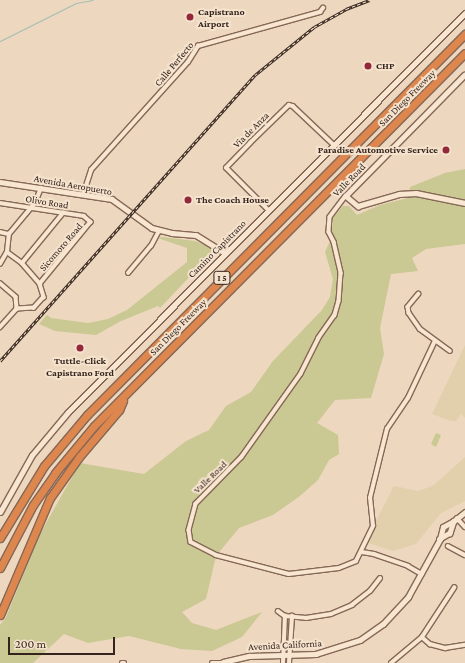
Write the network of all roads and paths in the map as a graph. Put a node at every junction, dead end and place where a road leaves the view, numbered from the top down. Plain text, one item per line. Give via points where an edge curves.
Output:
1 (323, 8) dead end
2 (465, 13) edge
3 (465, 34) edge
4 (465, 53) edge
5 (465, 75) edge
6 (333, 144) junction
7 (0, 182) edge
8 (41, 188) junction
9 (83, 195) junction
10 (346, 196) junction
11 (0, 203) edge
12 (465, 203) edge
13 (32, 208) junction
14 (268, 210) junction
15 (63, 213) junction
16 (91, 220) joint
17 (159, 231) junction
18 (0, 232) edge
19 (9, 234) junction
20 (7, 252) junction
21 (225, 253) junction
22 (22, 263) junction
23 (0, 264) edge
24 (128, 273) dead end
25 (0, 284) edge
26 (40, 284) junction
27 (418, 294) dead end
28 (17, 308) junction
29 (0, 328) edge
30 (435, 341) junction
31 (450, 351) dead end
32 (126, 395) junction
33 (0, 512) edge
34 (463, 513) edge
35 (456, 519) junction
36 (465, 519) edge
37 (465, 527) edge
38 (0, 538) edge
39 (440, 539) junction
40 (448, 546) dead end
41 (362, 552) junction
42 (464, 553) edge
43 (0, 568) edge
44 (422, 574) junction
45 (380, 578) dead end
46 (454, 588) dead end
47 (278, 612) dead end
48 (0, 615) edge
49 (285, 616) junction
50 (292, 616) junction
51 (283, 630) junction
52 (290, 630) junction
53 (422, 637) junction
54 (465, 645) edge
55 (283, 655) junction
56 (289, 655) junction
57 (212, 663) edge
58 (223, 663) edge
59 (283, 663) edge
60 (289, 663) edge
61 (391, 663) edge

1 - 9 street, Calle Perfecto via 320,12 198,46 188,62 91,170
2 - 6 main road, Camino Capistrano
3 - 38 highway, San Diego Freeway / I 5 via 87,415 44,466
4 - 32 highway, San Diego Freeway / I 5
5 - 10 street, Valle Road
6 - 14 main road, Camino Capistrano
6 - 14 street, Via de Anza via 289,105 250,143 226,168
7 - 8 street, Avenida Aeropuerto
8 - 9 street, Avenida Aeropuerto
8 - 13 street
9 - 17 street, Avenida Aeropuerto via 120,202
10 - 12 street via 358,206 400,194 416,193
10 - 41 street, Valle Road via 330,217 329,232 341,273 339,302 335,315 301,374 242,457 196,504 189,537 191,542 204,551 289,574 344,567 356,561
11 - 13 street, Olivo Road
13 - 15 street, Olivo Road
13 - 19 street
14 - 21 main road, Camino Capistrano
15 - 16 street, Olivo Road via 84,216
15 - 22 street
16 - 26 street, Sicomoro Road via 90,226
17 - 21 street, Avenida Aeropuerto via 196,235
17 - 24 street via 151,246
18 - 19 street
19 - 20 street
20 - 22 street
20 - 23 street
21 - 33 main road, Camino Capistrano via 49,433 26,464
22 - 26 street
25 - 28 street via 16,297
26 - 28 street, Sicomoro Road via 44,297 34,308
27 - 30 street via 408,309 420,329
28 - 29 street
30 - 31 street
30 - 41 street, Valle Road via 408,398 388,429 370,498 373,526
32 - 43 highway, San Diego Freeway / I 5 via 94,426 55,473 20,526
32 - 48 highway via 119,410 72,466 50,498
34 - 35 street, Avenida California
34 - 36 street
35 - 37 street
35 - 39 street, Avenida California via 450,533
35 - 39 street, Avenida California via 443,527
39 - 44 street, Avenida California
40 - 42 street
41 - 44 street via 408,566
44 - 56 street, Avenida California via 402,605 383,624 360,640 328,652
45 - 50 street via 370,591 343,610 310,617
46 - 53 street
47 - 49 street
49 - 50 street
49 - 51 street
50 - 52 street
51 - 52 street
51 - 55 street
52 - 56 street
53 - 54 street via 430,644 445,648
53 - 61 street
55 - 56 street, Avenida California
55 - 58 street, Avenida California via 249,656
55 - 59 street
56 - 60 street
57 - 58 street, Avenida California

